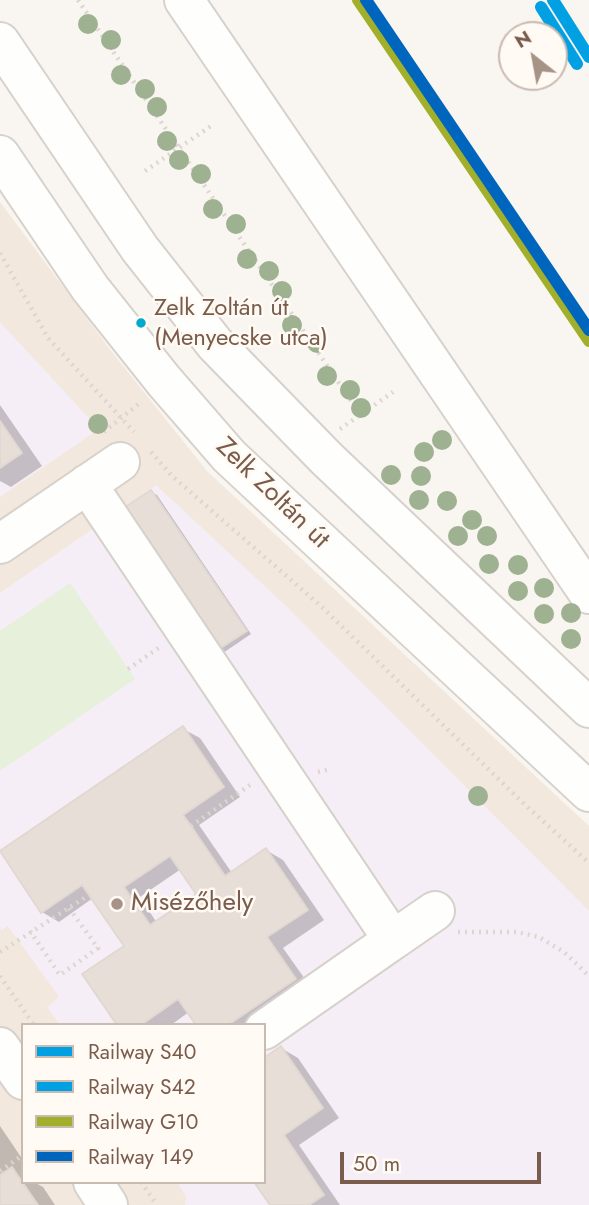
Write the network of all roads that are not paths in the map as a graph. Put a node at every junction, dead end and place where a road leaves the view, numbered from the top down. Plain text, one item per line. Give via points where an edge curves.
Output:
1 (184, 0) edge
2 (0, 42) edge
3 (0, 155) edge
4 (135, 449) road end
5 (87, 484) junction
6 (0, 544) edge
7 (589, 594) edge
8 (589, 708) edge
9 (589, 792) edge
10 (266, 1029) edge
11 (0, 1047) edge
12 (21, 1077) edge
13 (94, 1184) edge
14 (108, 1205) edge

1 - 7 street
2 - 8 street via 140,249 215,344 326,458
3 - 9 street, Zelk Zoltán út via 90,288 229,456
4 - 5 street
5 - 6 street
5 - 10 street via 276,766 412,927
11 - 12 street
13 - 14 street

